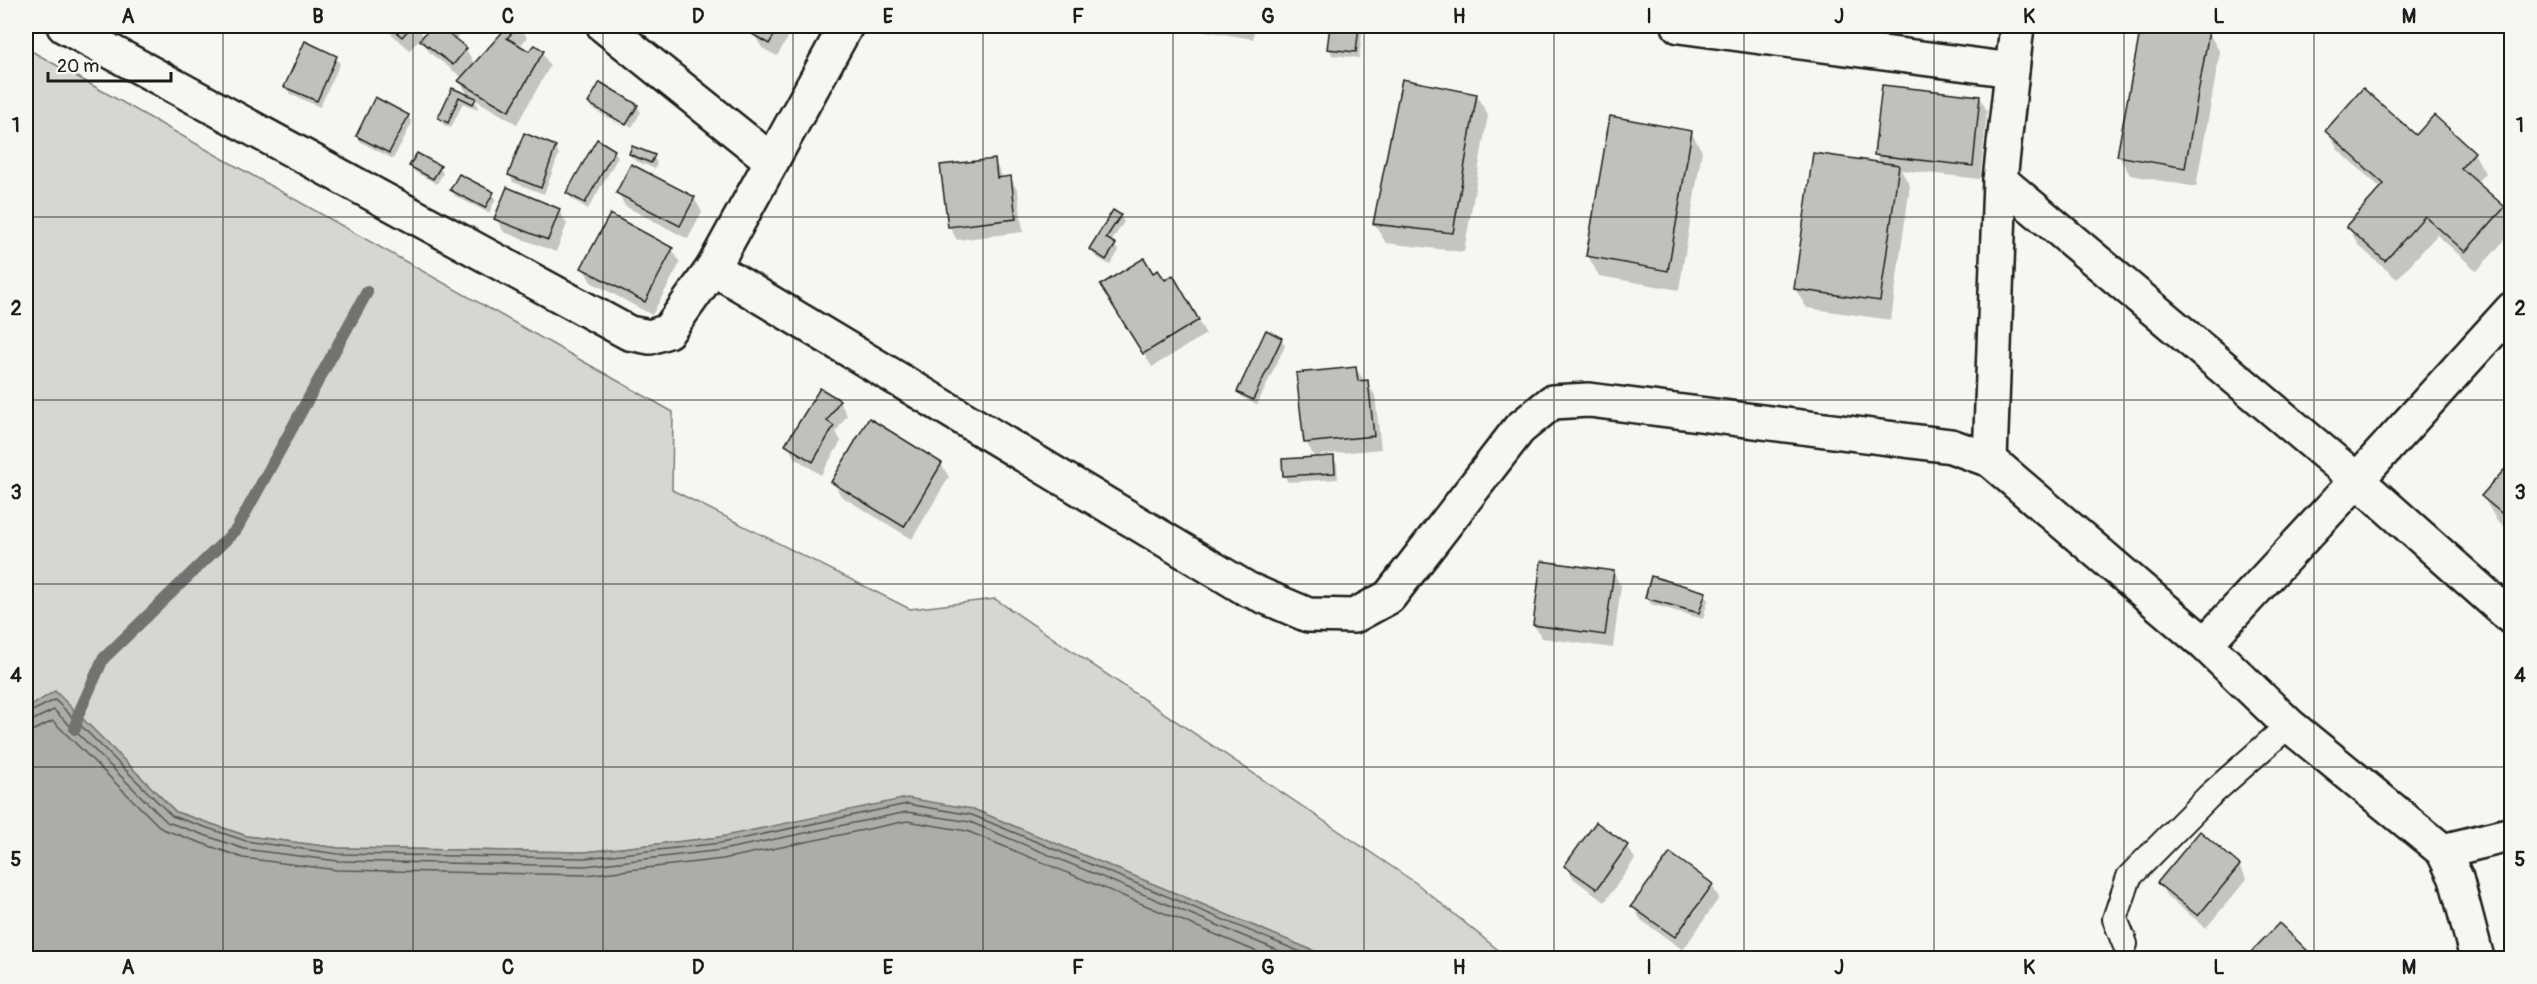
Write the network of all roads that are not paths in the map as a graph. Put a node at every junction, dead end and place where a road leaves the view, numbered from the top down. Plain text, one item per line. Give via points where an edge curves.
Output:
1 (604, 26) edge
2 (846, 26) edge
3 (1679, 26) edge
4 (2017, 26) edge
5 (79, 29) edge
6 (2012, 70) junction
7 (772, 160) junction
8 (2000, 180) junction
9 (713, 268) junction
10 (2511, 309) edge
11 (1990, 460) junction
12 (2357, 480) junction
13 (2511, 618) edge
14 (2205, 644) junction
15 (2289, 725) junction
16 (2511, 834) edge
17 (2443, 851) junction
18 (2125, 944) dead end
19 (2478, 958) edge

1 - 7 street
2 - 7 street
3 - 6 street
4 - 6 street
5 - 9 street via 629,333 650,337 668,331
6 - 8 street
7 - 9 street
8 - 11 street
8 - 12 street
9 - 11 street via 1247,589 1308,615 1354,616 1389,597 1519,429 1552,402 1589,400 1952,446
10 - 12 street
11 - 14 street
12 - 13 street
12 - 14 street
14 - 15 street
15 - 17 street
15 - 18 lane via 2208,796 2129,877 2115,919
16 - 17 street
17 - 19 street via 2456,878

